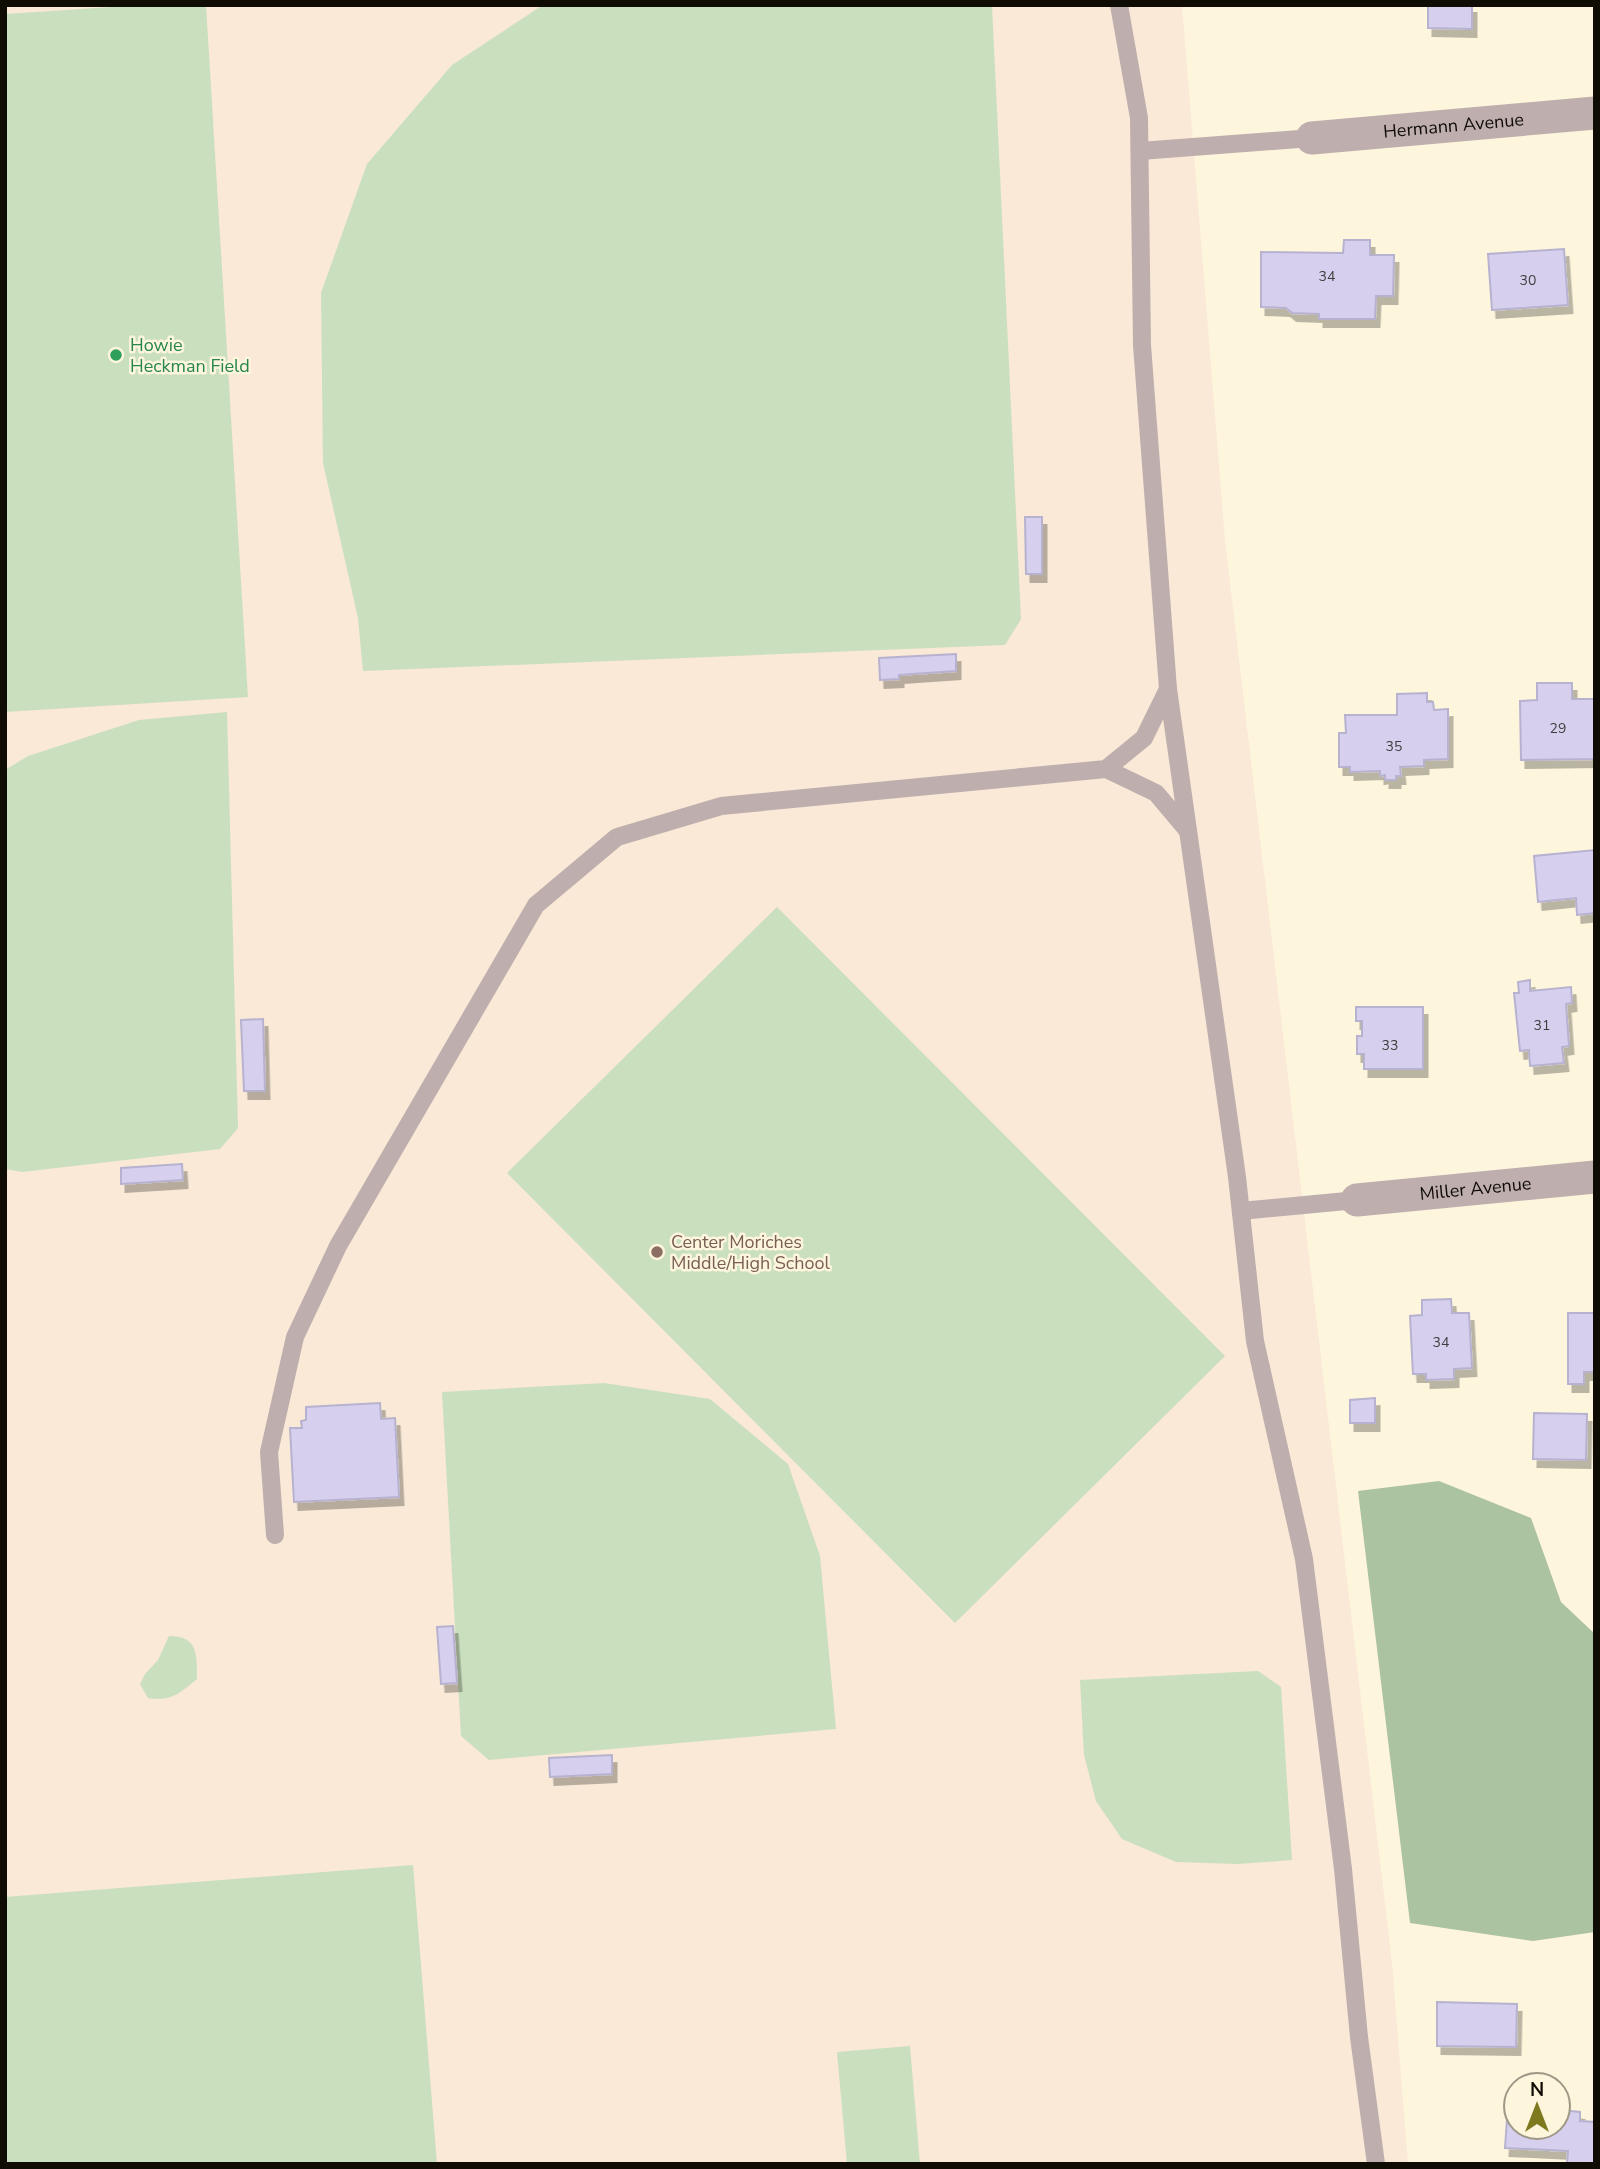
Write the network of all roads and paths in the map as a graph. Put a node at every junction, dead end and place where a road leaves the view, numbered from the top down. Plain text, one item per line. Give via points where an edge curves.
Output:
1 (1119, 5) edge
2 (1595, 113) edge
3 (1312, 138) joint
4 (1140, 151) junction
5 (1168, 689) junction
6 (1106, 769) junction
7 (1188, 832) junction
8 (1595, 1177) edge
9 (1357, 1200) joint
10 (1241, 1211) junction
11 (275, 1535) dead end
12 (1376, 2164) edge

1 - 4 lane via 1139,118
2 - 3 street, Hermann Avenue
3 - 4 lane
4 - 5 lane via 1142,345
5 - 6 lane via 1144,738
5 - 7 lane
6 - 7 lane via 1156,793
6 - 11 lane via 721,806 617,837 536,905 338,1246 295,1337 269,1452
7 - 10 lane
8 - 9 street, Miller Avenue
9 - 10 lane
10 - 12 lane via 1255,1341 1304,1559

